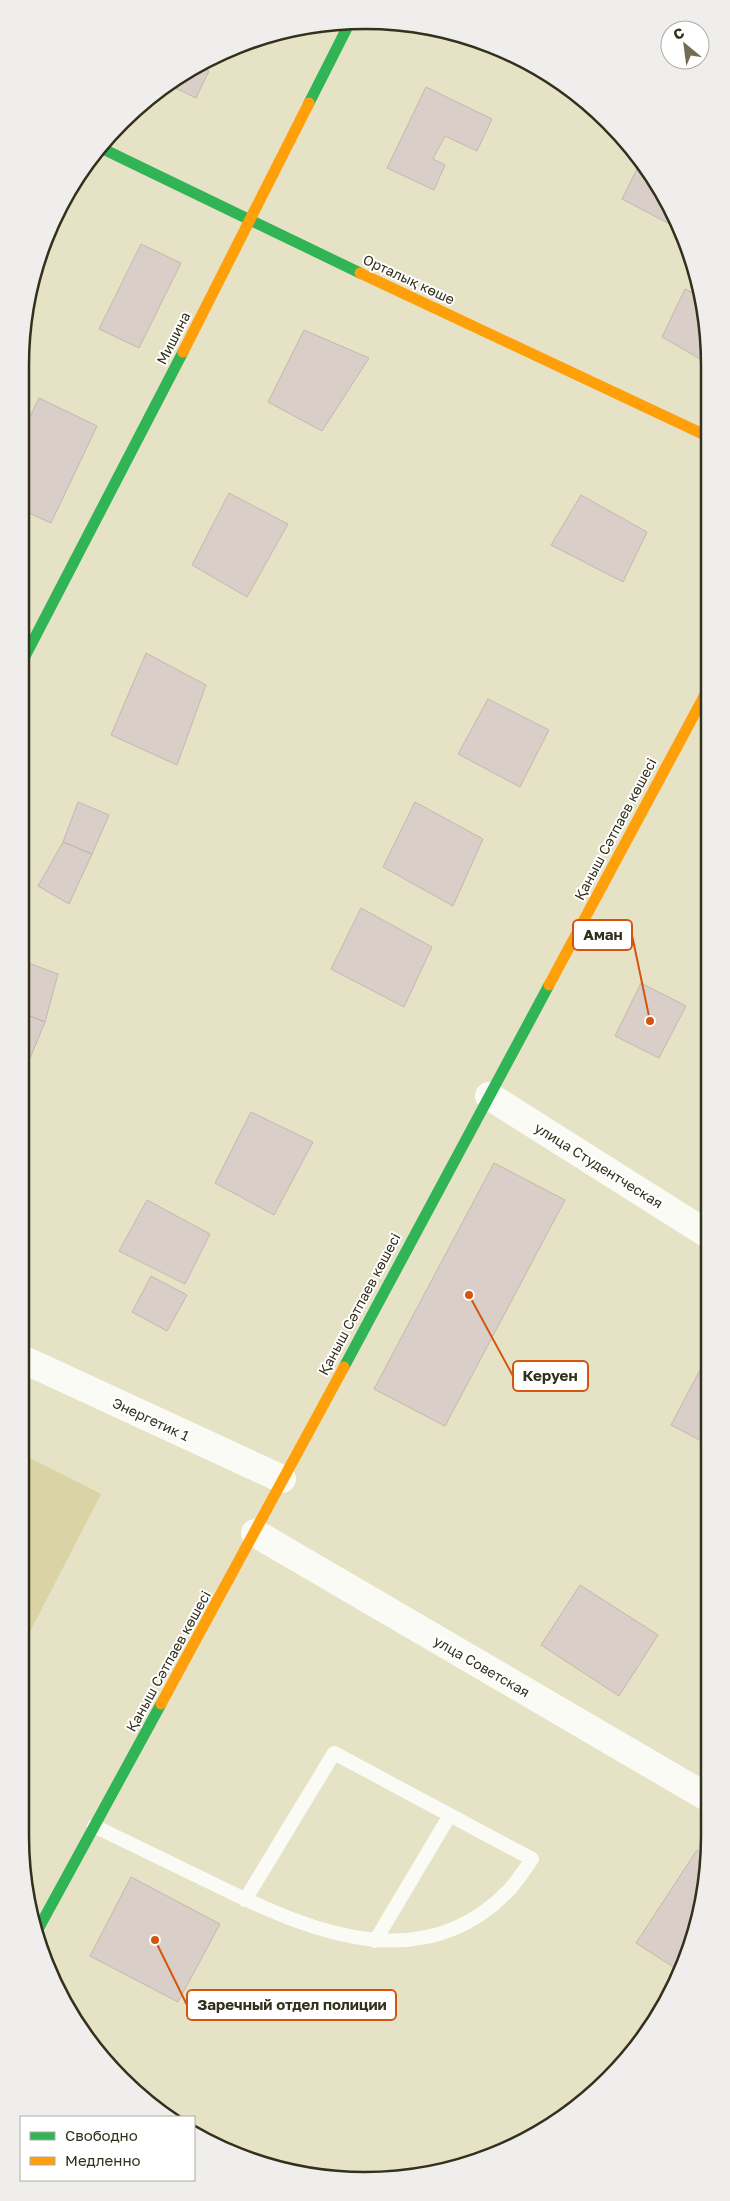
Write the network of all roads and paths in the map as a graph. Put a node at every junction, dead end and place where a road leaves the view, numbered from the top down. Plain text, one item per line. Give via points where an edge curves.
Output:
1 (346, 29) edge
2 (106, 150) edge
3 (250, 221) junction
4 (701, 433) edge
5 (29, 649) edge
6 (701, 712) edge
7 (489, 1096) junction
8 (701, 1230) edge
9 (29, 1362) edge
10 (282, 1479) junction
11 (255, 1533) junction
12 (701, 1794) edge
13 (450, 1815) junction
14 (94, 1826) junction
15 (245, 1900) junction
16 (41, 1925) edge
17 (375, 1941) junction

1 - 3 street, Мишина
2 - 3 street, Орталық көше
3 - 4 street, Орталық көше
3 - 5 street, Мишина
6 - 7 street, Қаныш Сәтпаев көшесі
7 - 8 street, улица Студентческая
7 - 10 street, Қаныш Сәтпаев көшесі
9 - 10 street, Энергетик 1
10 - 11 street, Қаныш Сәтпаев көшесі
11 - 12 street, улца Советская
11 - 14 street, Қаныш Сәтпаев көшесі
13 - 15 lane via 334,1753
13 - 17 lane
13 - 17 lane via 532,1859 510,1888 473,1919 446,1932 410,1941
14 - 15 lane
14 - 16 street, Қаныш Сәтпаев көшесі
15 - 17 lane via 332,1934

